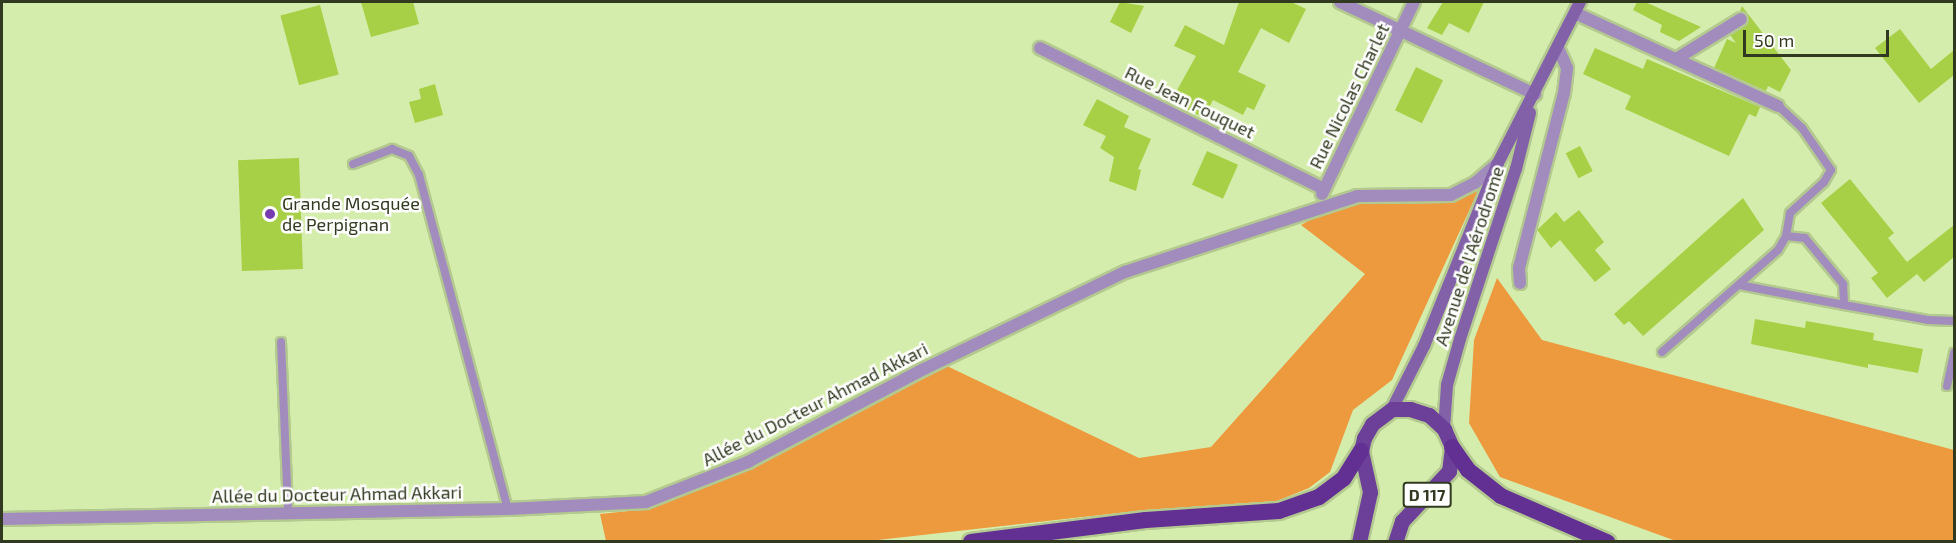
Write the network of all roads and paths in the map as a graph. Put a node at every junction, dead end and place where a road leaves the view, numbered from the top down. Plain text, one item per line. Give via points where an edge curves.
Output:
1 (1340, 2) edge
2 (1414, 2) edge
3 (1577, 7) edge
4 (1741, 19) dead end
5 (1400, 30) junction
6 (1040, 48) dead end
7 (1558, 48) junction
8 (1676, 59) junction
9 (1535, 94) junction
10 (1778, 106) joint
11 (1498, 163) junction
12 (353, 164) dead end
13 (1324, 189) junction
14 (1318, 207) junction
15 (1786, 236) junction
16 (1520, 283) dead end
17 (1739, 285) junction
18 (1844, 305) junction
19 (1954, 321) edge
20 (281, 342) dead end
21 (1662, 352) dead end
22 (1954, 353) edge
23 (1947, 386) dead end
24 (1392, 409) junction
25 (1444, 429) junction
26 (1452, 447) junction
27 (1361, 451) junction
28 (508, 509) junction
29 (288, 512) junction
30 (2, 519) edge
31 (971, 542) edge
32 (1359, 542) edge
33 (1395, 542) edge
34 (1607, 542) edge

1 - 5 street
2 - 5 street, Rue Nicolas Charlet
3 - 7 main road, Avenue de l'Aérodrome
3 - 8 street
4 - 8 street
5 - 9 street
5 - 13 street, Rue Nicolas Charlet
6 - 13 street, Rue Jean Fouquet
7 - 9 main road, Avenue de l'Aérodrome
7 - 16 street via 1567,68 1564,93 1519,268
8 - 10 street
9 - 11 main road, Avenue de l'Aérodrome
9 - 25 main road, Avenue de l'Aérodrome via 1516,169 1447,386
10 - 15 lane via 1808,136 1831,170 1824,182 1790,213
11 - 14 street, Allée du Docteur Ahmad Akkari via 1474,183 1451,195 1357,196
11 - 24 main road, Avenue de l'Aérodrome via 1424,346
12 - 28 lane via 392,150 409,156 419,176
13 - 14 street, Rue Nicolas Charlet
14 - 28 street, Allée du Docteur Ahmad Akkari via 1298,218 1125,272 691,487 646,502
15 - 17 lane via 1778,250
15 - 18 lane via 1805,238 1843,284
17 - 18 lane
17 - 21 lane
18 - 19 lane
20 - 29 lane
22 - 23 lane
24 - 25 main road via 1410,409 1429,416
24 - 27 main road via 1372,424
25 - 26 main road
26 - 33 main road, D 117 via 1449,471 1402,521
26 - 34 highway via 1468,470 1501,496
27 - 31 highway via 1344,478 1320,497 1279,511 1146,520
27 - 32 main road via 1370,492
28 - 29 street, Allée du Docteur Ahmad Akkari
29 - 30 street, Allée du Docteur Ahmad Akkari

